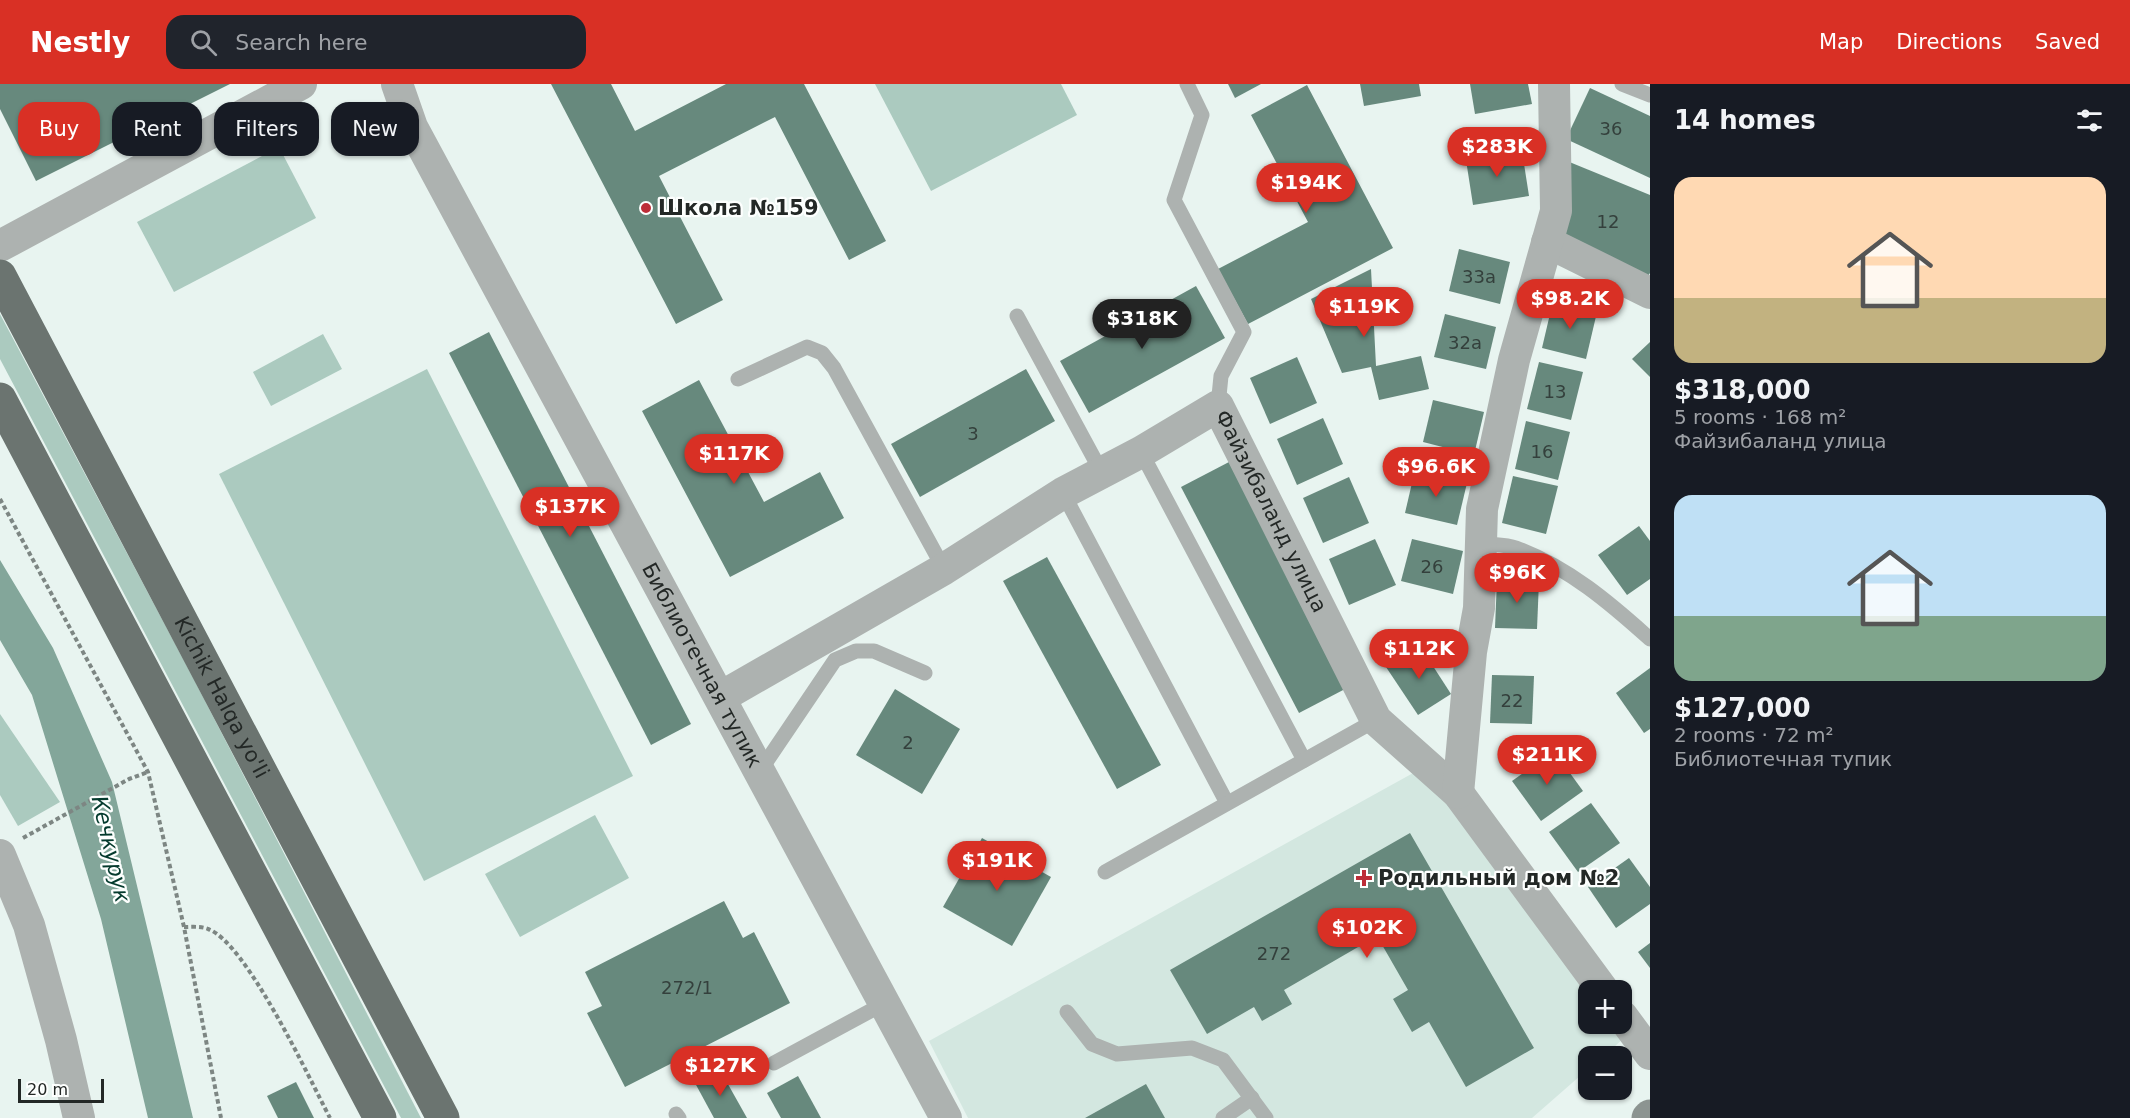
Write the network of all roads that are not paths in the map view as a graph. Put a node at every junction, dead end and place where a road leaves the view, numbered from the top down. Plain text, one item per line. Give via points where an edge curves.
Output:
1 (301, 84) edge
2 (397, 84) edge
3 (1187, 84) edge
4 (1554, 84) edge
5 (1622, 84) edge
6 (1650, 95) edge
7 (1547, 242) junction
8 (0, 246) edge
9 (0, 276) edge
10 (1650, 292) edge
11 (1017, 316) dead end
12 (738, 379) dead end
13 (0, 399) edge
14 (1218, 406) junction
15 (1141, 452) junction
16 (1102, 473) junction
17 (1063, 494) junction
18 (1480, 543) junction
19 (944, 569) junction
20 (1650, 639) edge
21 (925, 673) dead end
22 (721, 697) junction
23 (1376, 720) junction
24 (1304, 760) junction
25 (760, 771) junction
26 (1458, 793) junction
27 (1227, 803) junction
28 (7, 849) edge
29 (1105, 872) dead end
30 (1596, 980) edge
31 (885, 1003) junction
32 (1067, 1012) dead end
33 (1632, 1030) edge
34 (1650, 1054) edge
35 (774, 1063) dead end
36 (1252, 1098) junction
37 (80, 1118) edge
38 (380, 1118) edge
39 (443, 1118) edge
40 (946, 1118) edge
41 (1223, 1118) edge
42 (1266, 1118) edge

1 - 8 street
2 - 22 street, Библиотечная тупик via 412,127
3 - 14 lane via 1202,115 1174,200 1244,332 1221,376
4 - 7 street via 1556,211
5 - 6 lane
7 - 10 street
7 - 18 street via 1511,371 1482,509
9 - 39 highway, Kichik Halqa yo'li
11 - 16 lane
12 - 19 lane via 807,348 822,353 834,368
13 - 38 highway
14 - 15 street, Файзибаланд улица
14 - 23 street, Файзибаланд улица
15 - 16 street, Файзибаланд улица
15 - 24 lane
16 - 17 street, Файзибаланд улица
17 - 19 street, Файзибаланд улица
17 - 27 lane
18 - 20 lane via 1515,548 1570,574
18 - 26 street via 1479,609 1471,652
19 - 22 street, Файзибаланд улица
21 - 25 lane via 874,651 856,651 835,660
22 - 25 street, Библиотечная тупик
23 - 24 lane
23 - 26 street, Файзибаланд улица
24 - 27 lane
25 - 31 street, Библиотечная тупик
26 - 30 street, Файзибаланд улица
27 - 29 lane
28 - 37 street
31 - 35 lane
31 - 40 street, Библиотечная тупик
32 - 36 lane via 1092,1044 1117,1054 1192,1048 1223,1060
33 - 34 street
36 - 41 lane
36 - 42 lane

